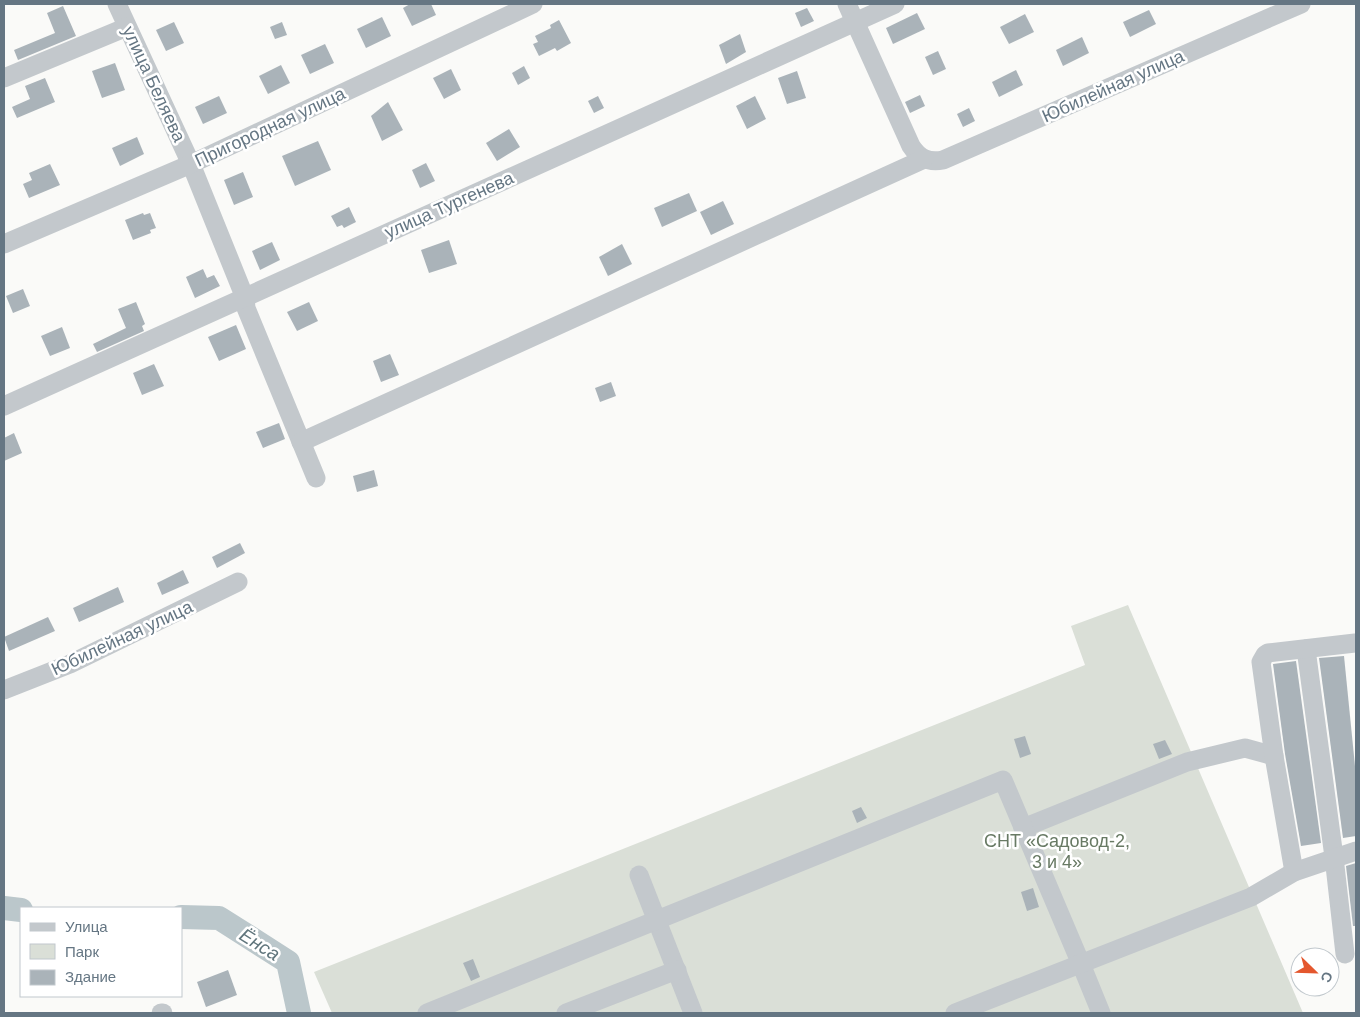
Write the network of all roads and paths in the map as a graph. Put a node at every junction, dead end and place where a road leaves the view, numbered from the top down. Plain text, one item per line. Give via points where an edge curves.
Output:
1 (118, 4) edge
2 (532, 4) edge
3 (846, 4) edge
4 (895, 4) edge
5 (1301, 4) edge
6 (855, 22) junction
7 (127, 27) junction
8 (4, 78) edge
9 (924, 160) junction
10 (191, 164) junction
11 (4, 244) edge
12 (245, 298) junction
13 (4, 406) edge
14 (301, 442) junction
15 (316, 478) dead end
16 (238, 582) dead end
17 (1306, 648) junction
18 (1356, 648) edge
19 (4, 690) edge
20 (1274, 756) junction
21 (1023, 828) junction
22 (1356, 851) edge
23 (1334, 857) junction
24 (1294, 872) junction
25 (639, 875) dead end
26 (657, 920) junction
27 (1345, 954) dead end
28 (1081, 964) junction
29 (677, 970) junction
30 (427, 1013) edge
31 (566, 1013) edge
32 (693, 1013) edge
33 (955, 1013) edge
34 (1101, 1013) edge

1 - 7 street, улица Беляева
2 - 10 street, Пригородная улица
3 - 6 street
4 - 6 street, улица Тургенева
5 - 9 street, Юбилейная улица via 943,160
6 - 9 street via 911,146
6 - 12 street, улица Тургенева
7 - 8 street
7 - 10 street, улица Беляева
9 - 14 street, Юбилейная улица
10 - 11 street, Пригородная улица
10 - 12 street, улица Беляева
12 - 13 street, улица Тургенева
12 - 14 street, улица Беляева via 246,308
14 - 15 street, улица Беляева
16 - 19 street, Юбилейная улица via 70,664
17 - 18 street
17 - 20 street via 1268,653 1261,662
17 - 23 street
20 - 21 street via 1245,748 1187,762
20 - 24 street
21 - 26 street via 1003,780
21 - 28 street
22 - 23 street
23 - 24 street
23 - 27 street
24 - 28 street via 1251,897
25 - 26 street
26 - 29 street
26 - 30 street
28 - 33 street
28 - 34 street
29 - 31 street
29 - 32 street

